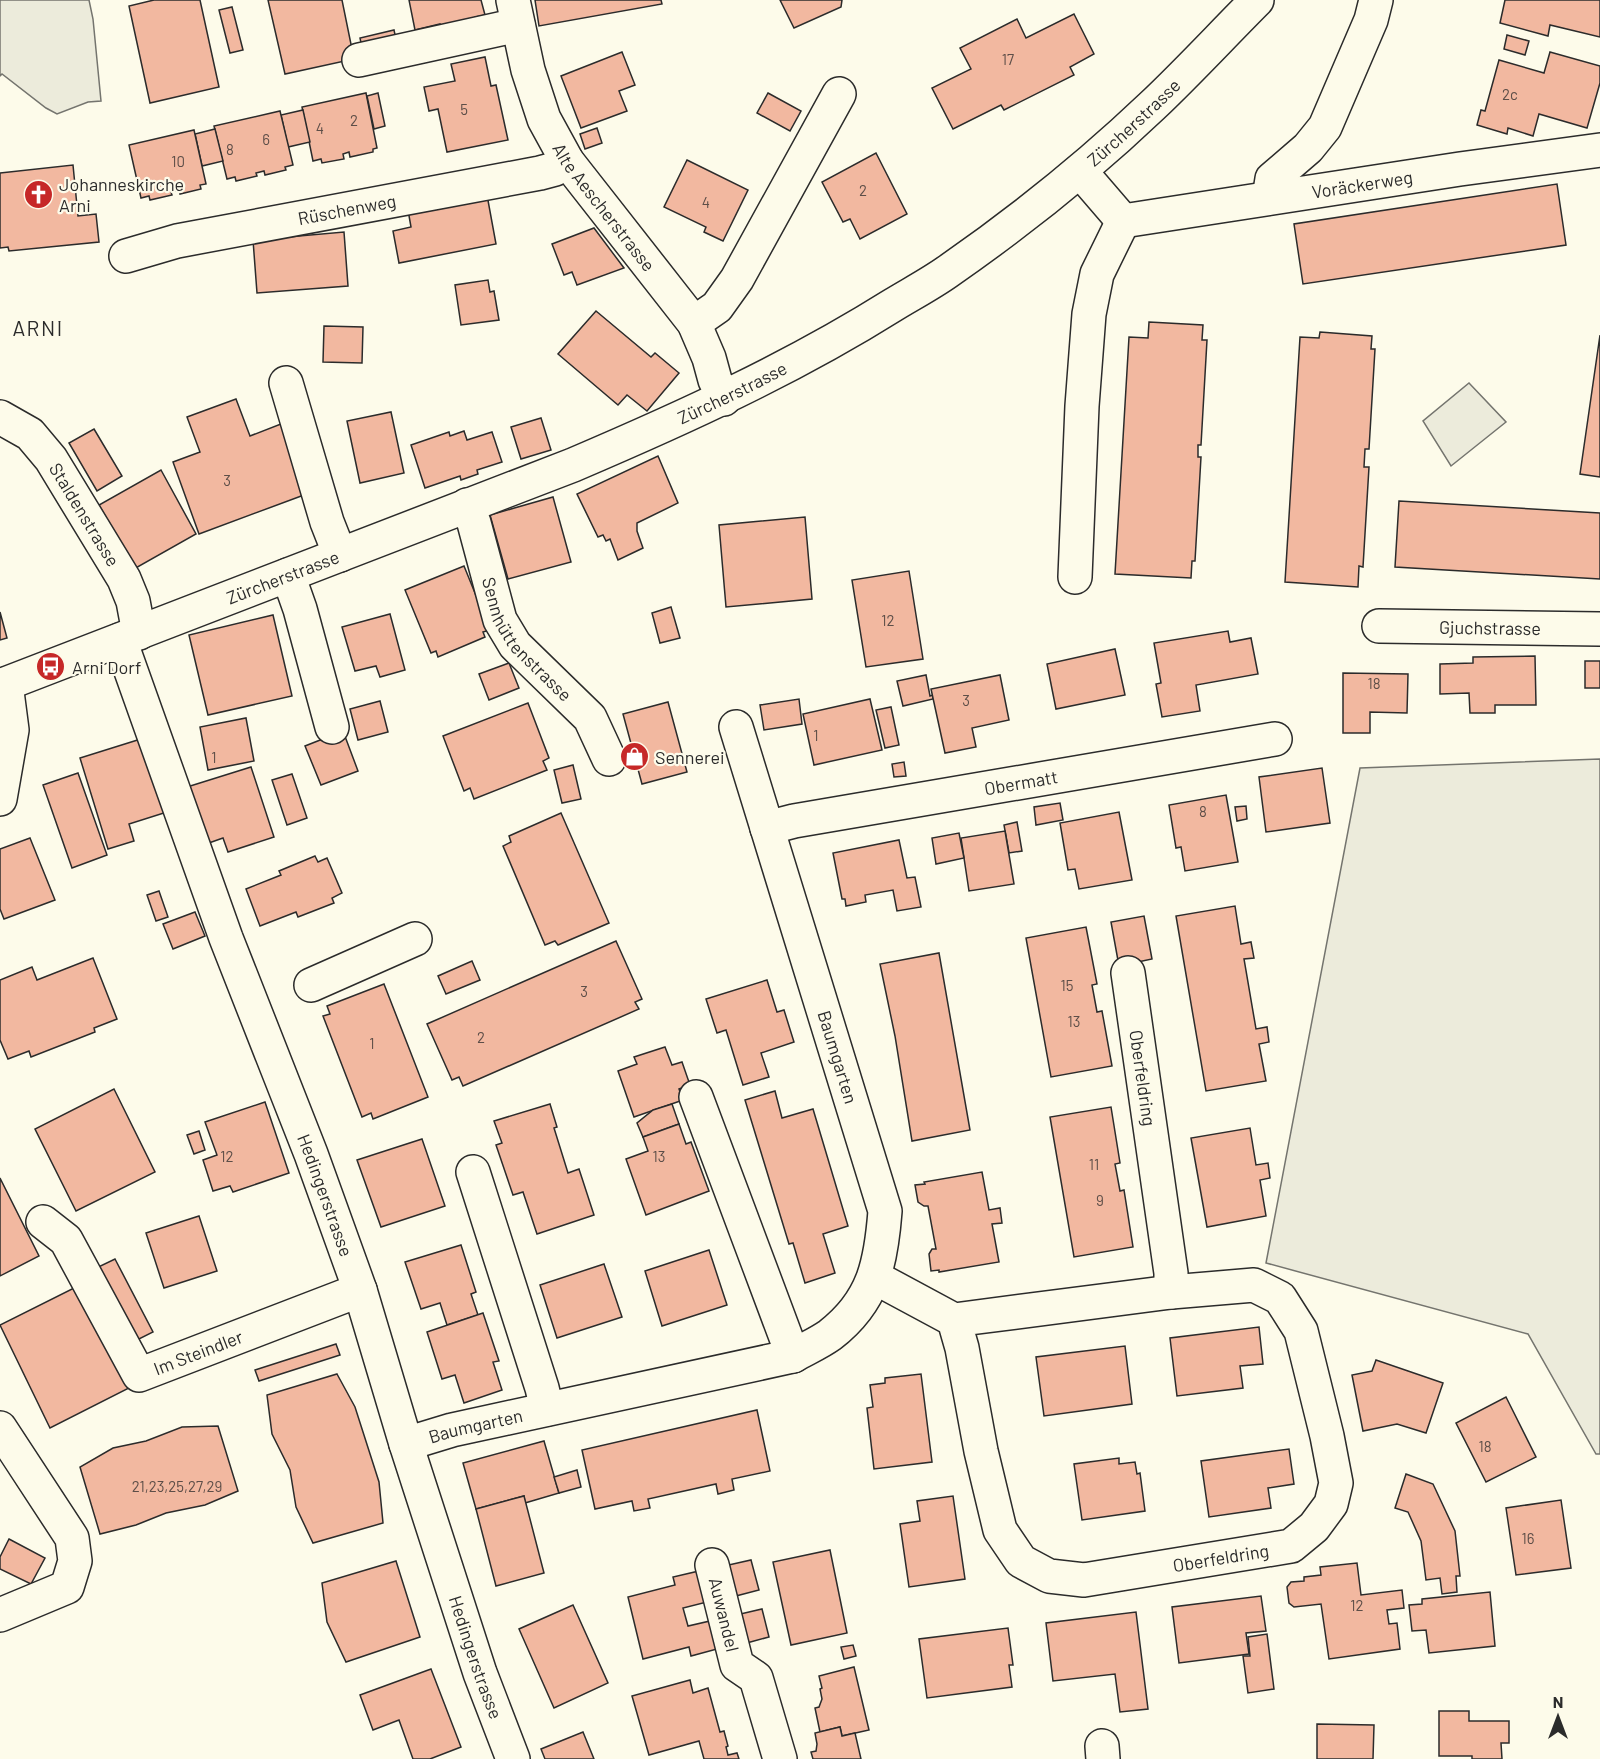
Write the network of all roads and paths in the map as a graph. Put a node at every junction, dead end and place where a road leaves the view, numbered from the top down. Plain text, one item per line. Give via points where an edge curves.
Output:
1 (1257, 0) edge
2 (1376, 0) edge
3 (515, 13) edge
4 (359, 60) dead end
5 (839, 94) dead end
6 (1600, 150) edge
7 (567, 161) junction
8 (1080, 171) junction
9 (1269, 198) junction
10 (1123, 221) junction
11 (126, 256) dead end
12 (694, 323) junction
13 (286, 383) dead end
14 (723, 399) junction
15 (1, 410) edge
16 (467, 505) junction
17 (340, 555) junction
18 (288, 575) junction
19 (1075, 578) dead end
20 (1379, 626) dead end
21 (1600, 629) edge
22 (130, 636) junction
23 (3, 685) edge
24 (332, 727) dead end
25 (736, 727) dead end
26 (1275, 739) dead end
27 (609, 759) dead end
28 (0, 799) edge
29 (767, 828) junction
30 (415, 939) dead end
31 (1128, 973) dead end
32 (310, 985) dead end
33 (696, 1097) dead end
34 (473, 1172) dead end
35 (43, 1222) dead end
36 (874, 1277) junction
37 (360, 1290) junction
38 (1171, 1292) junction
39 (954, 1320) junction
40 (792, 1356) junction
41 (546, 1409) junction
42 (0, 1428) edge
43 (406, 1444) junction
44 (712, 1565) dead end
45 (0, 1615) edge
46 (513, 1759) edge
47 (780, 1759) edge

1 - 8 street, Zürcherstrasse via 1151,107
2 - 9 street via 1324,127 1308,148 1272,179
3 - 4 street
3 - 7 street, Alte Aescherstrasse via 544,119
5 - 12 street via 737,279 717,306
6 - 9 street, Voräckerweg
7 - 11 street, Rüschenweg via 540,172 177,241
7 - 12 street, Alte Aescherstrasse
8 - 10 street
8 - 14 street, Zürcherstrasse via 945,273 852,331
9 - 10 street, Voräckerweg
10 - 19 street via 1098,274 1089,314
12 - 14 street, Alte Aescherstrasse
13 - 17 street
14 - 16 street, Zürcherstrasse via 573,465
15 - 22 street, Staldenstrasse via 30,434 51,459 124,579 132,601
16 - 17 street, Zürcherstrasse
16 - 27 street, Sennhüttenstrasse via 500,620 515,645 590,718
17 - 18 street, Zürcherstrasse
18 - 22 street, Zürcherstrasse
18 - 24 street
20 - 21 street, Gjuchstrasse
22 - 23 street, Zürcherstrasse
22 - 37 street, Hedingerstrasse via 226,938
23 - 28 street via 12,730
25 - 29 street, Baumgarten
26 - 29 street, Obermatt
29 - 36 street, Baumgarten via 885,1211
30 - 32 street
31 - 38 street, Oberfeldring
33 - 40 street
34 - 41 street, Baumgarten
35 - 37 street, Im Steindler via 66,1239 139,1375
36 - 39 street
36 - 40 street, Baumgarten via 856,1311 828,1336
37 - 43 street, Hedingerstrasse
38 - 39 street, Oberfeldring
38 - 39 street, Oberfeldring via 1254,1285 1280,1298 1301,1331 1336,1482 1331,1504 1314,1527 1291,1546 1084,1580 1049,1576 1021,1561 1000,1530
40 - 41 street, Baumgarten
41 - 43 street, Baumgarten
42 - 45 street via 72,1538 75,1561 67,1587
43 - 46 street, Hedingerstrasse via 480,1673
44 - 47 street, Auwandel via 737,1665 756,1678

